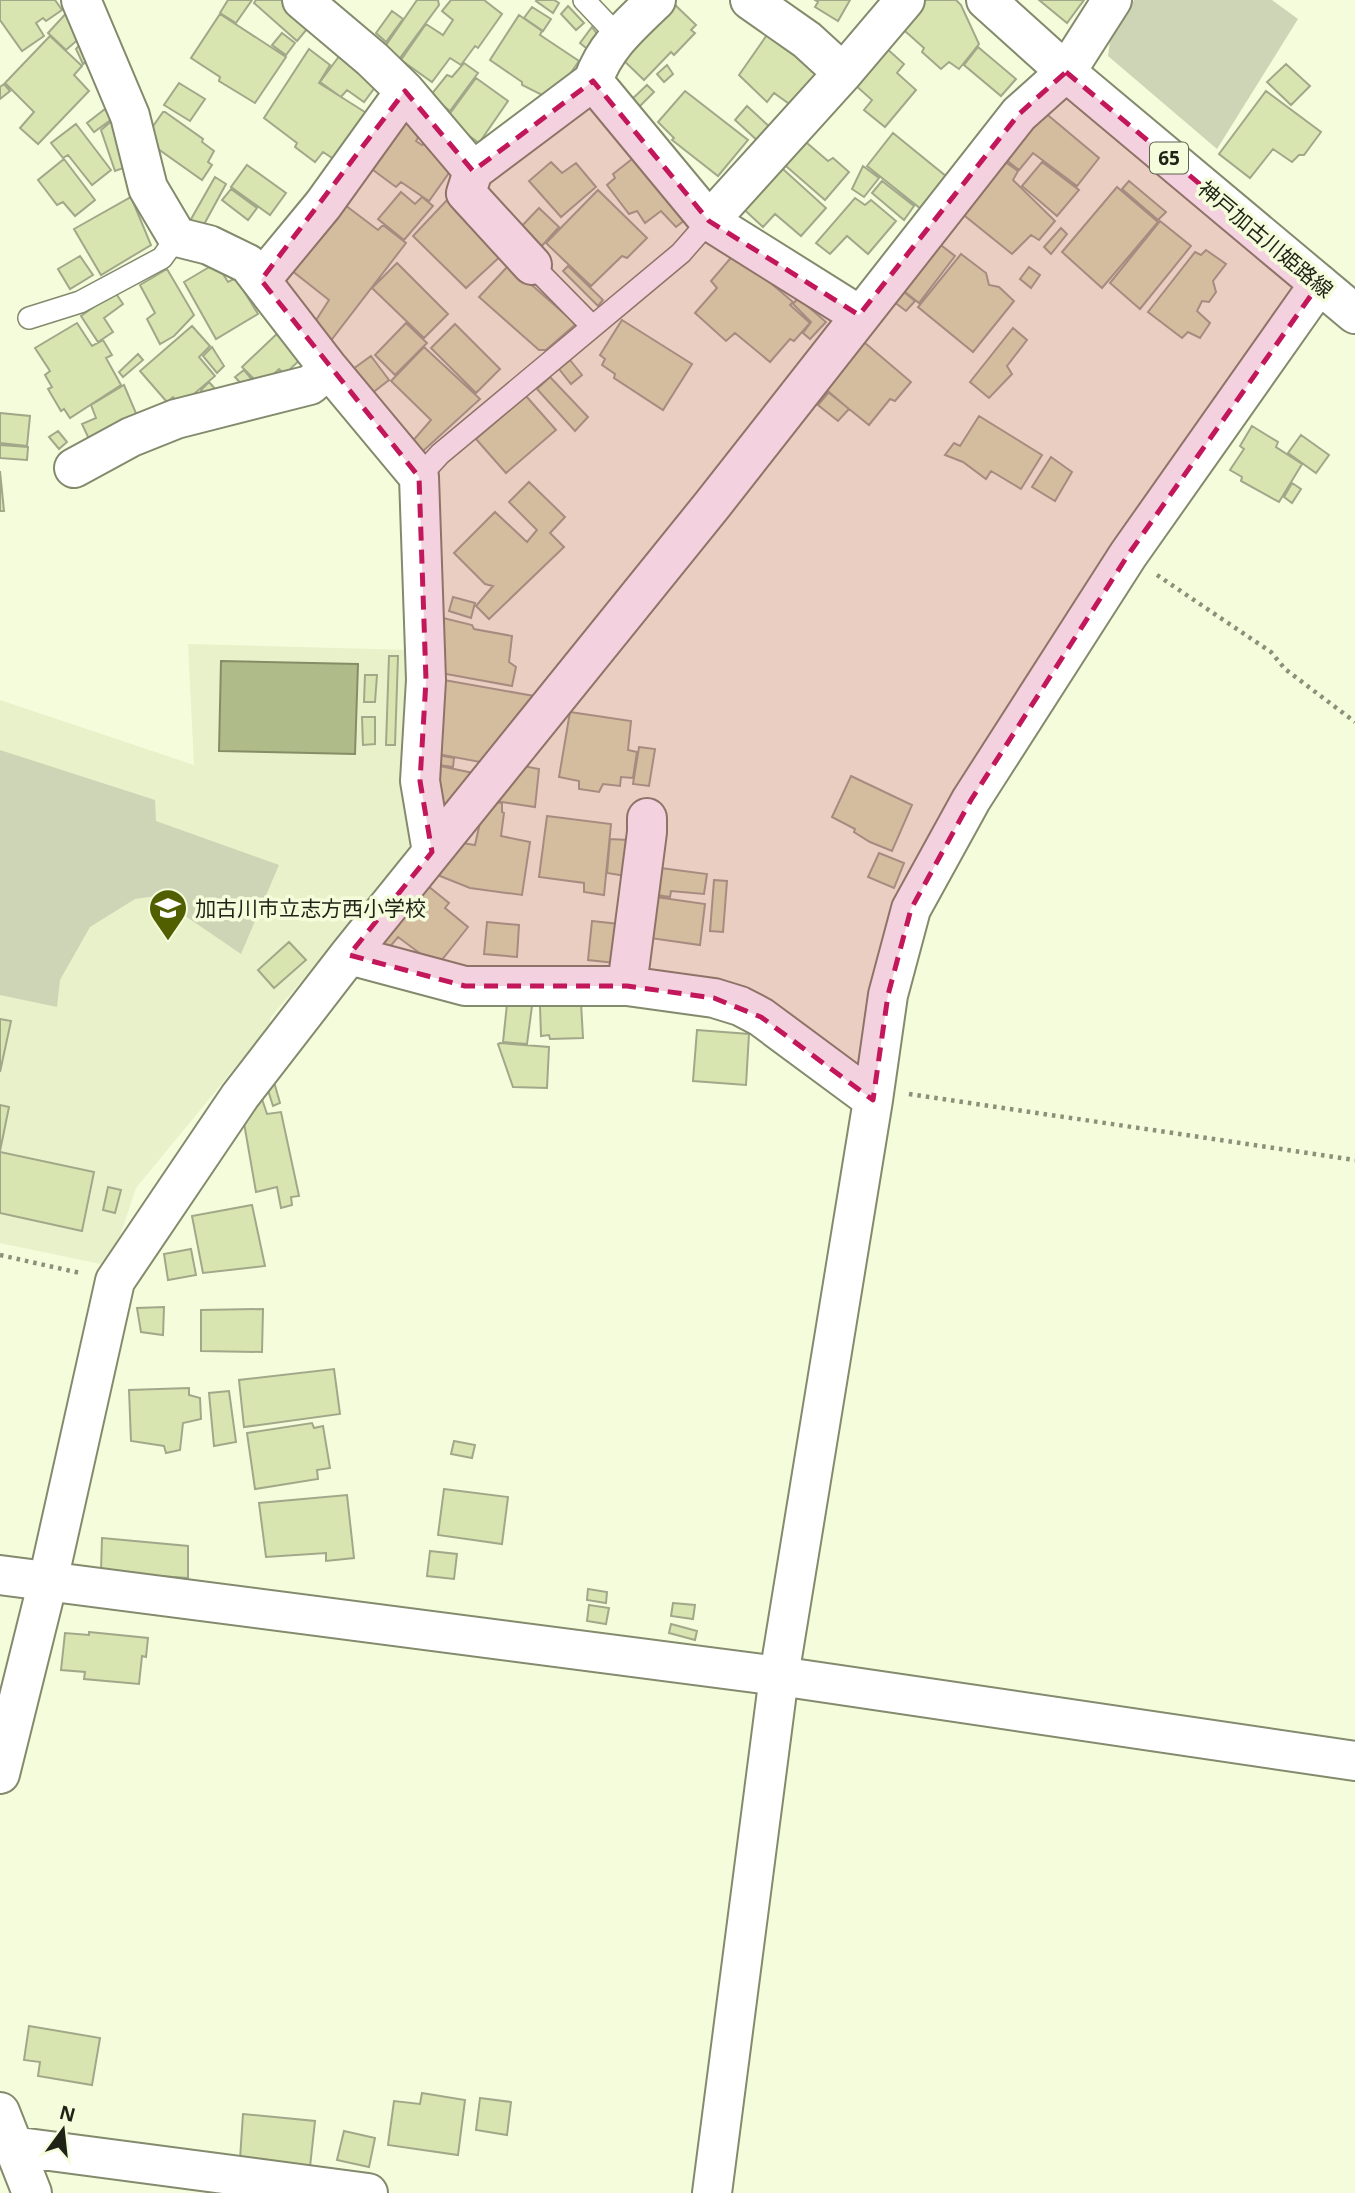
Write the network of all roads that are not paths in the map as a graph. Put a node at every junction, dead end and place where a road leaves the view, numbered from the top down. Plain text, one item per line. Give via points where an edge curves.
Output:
1 (81, 0) edge
2 (302, 0) edge
3 (584, 0) edge
4 (656, 0) edge
5 (750, 0) edge
6 (905, 0) edge
7 (986, 0) edge
8 (1112, 0) edge
9 (618, 36) junction
10 (1066, 72) junction
11 (843, 74) junction
12 (593, 81) junction
13 (405, 91) junction
14 (473, 171) junction
15 (709, 221) junction
16 (177, 237) junction
17 (532, 265) joint
18 (261, 279) junction
19 (1319, 284) junction
20 (1355, 314) edge
21 (859, 315) junction
22 (29, 318) dead end
23 (592, 326) junction
24 (329, 369) junction
25 (74, 468) dead end
26 (419, 477) junction
27 (647, 818) dead end
28 (432, 852) junction
29 (349, 955) junction
30 (627, 986) junction
31 (874, 1094) junction
32 (0, 1575) edge
33 (48, 1581) junction
34 (779, 1676) junction
35 (1355, 1761) edge
36 (0, 1774) edge
37 (6, 2129) edge
38 (32, 2193) edge
39 (368, 2193) edge
40 (712, 2193) edge

1 - 16 street via 130,116 148,188
2 - 13 street
3 - 9 lane
4 - 9 street
5 - 11 street via 807,40
6 - 11 street
7 - 10 street, 神戸加古川姫路線 / 65
8 - 10 street
9 - 12 street
10 - 19 street, 神戸加古川姫路線 / 65
10 - 21 street via 1019,114
11 - 15 street
12 - 14 street
12 - 15 street
13 - 14 street
13 - 18 street via 323,205
14 - 17 street via 466,193
15 - 21 street
15 - 23 lane via 681,253
16 - 18 street via 209,245 248,264
16 - 22 lane via 162,258 80,302
17 - 23 lane
18 - 24 street
19 - 20 street, 神戸加古川姫路線 / 65
19 - 31 street via 1128,555 971,800 911,909 888,995
21 - 28 street
23 - 26 lane via 440,454
24 - 25 street via 310,385 176,419
24 - 26 street
26 - 28 street via 426,680 420,781
27 - 30 street
28 - 29 street
29 - 30 street via 465,985
29 - 33 street via 240,1096 115,1281
30 - 31 street via 740,1006
31 - 34 street
32 - 33 street
33 - 34 street
33 - 36 street
34 - 35 street
34 - 40 street
37 - 38 street
37 - 39 street

